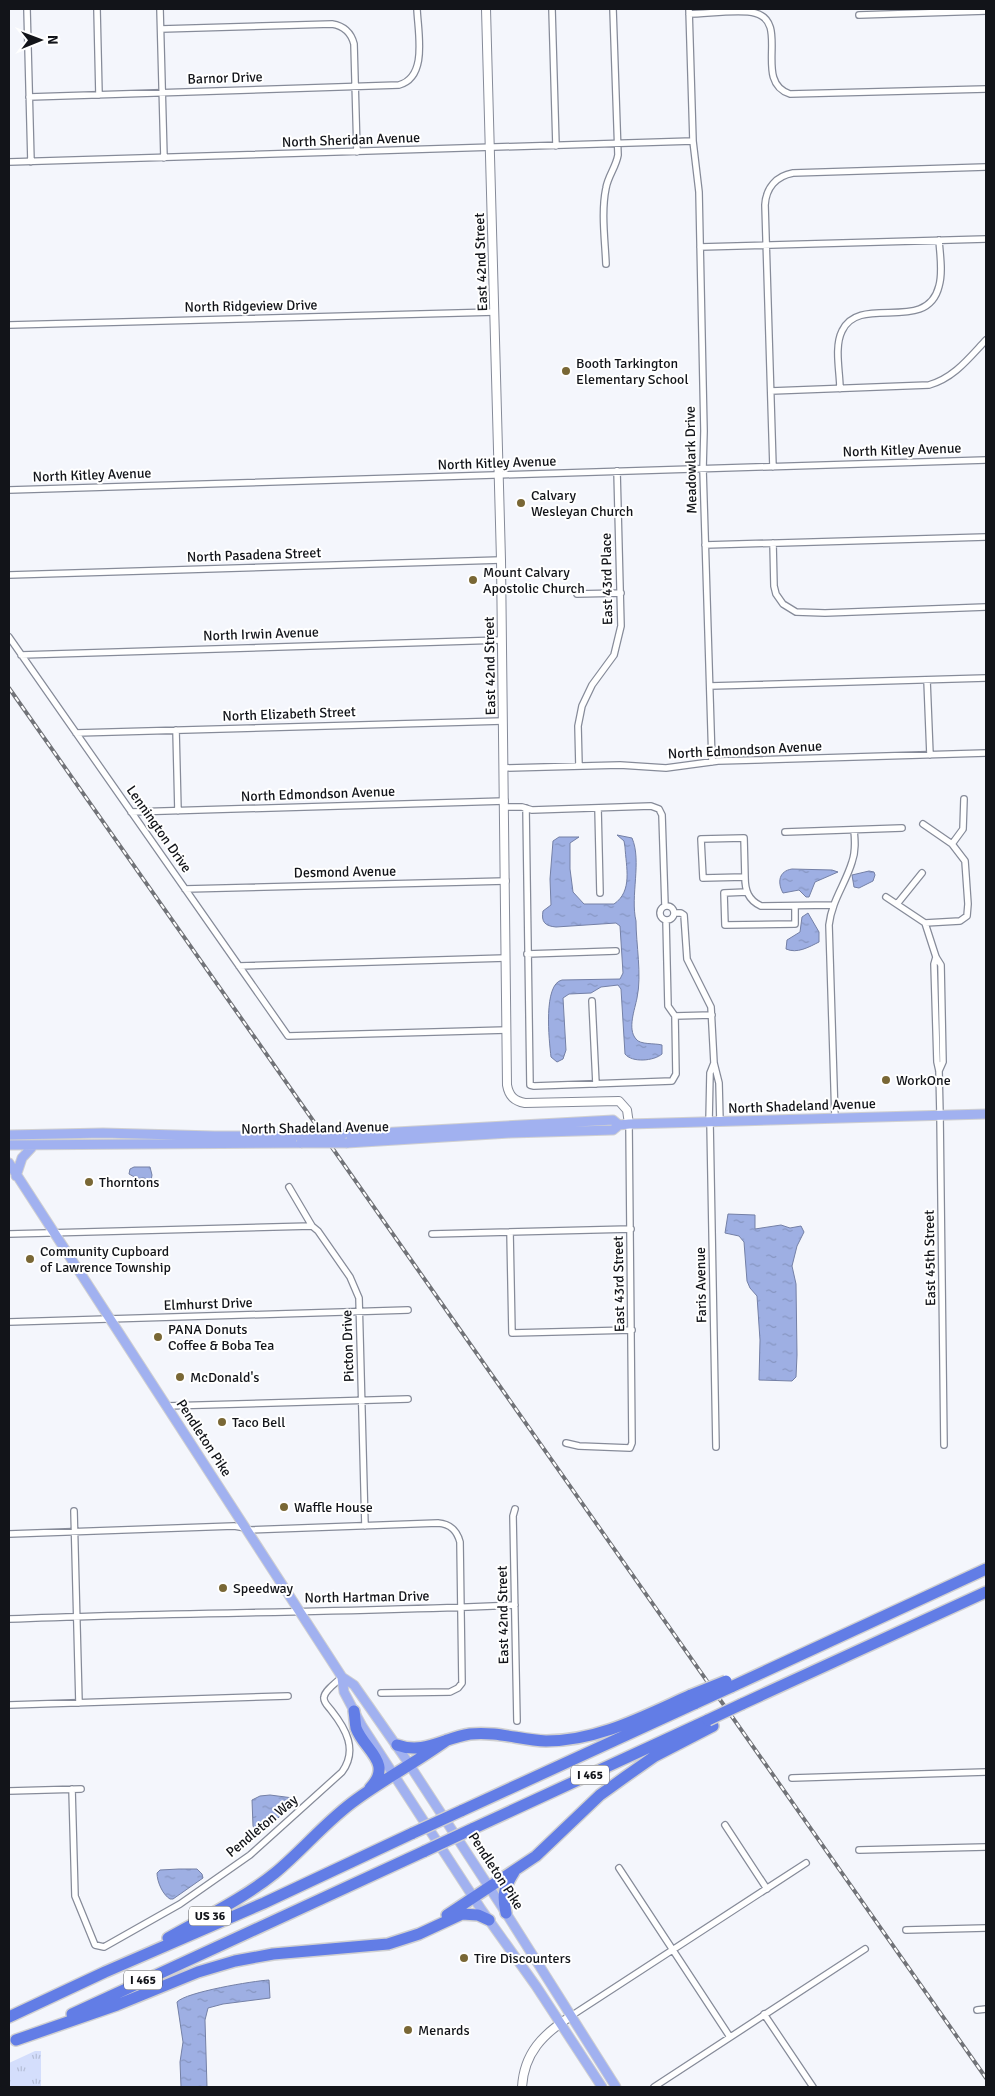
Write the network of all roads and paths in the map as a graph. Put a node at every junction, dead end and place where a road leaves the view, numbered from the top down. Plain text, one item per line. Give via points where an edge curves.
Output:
1 (27, 9) edge
2 (97, 9) edge
3 (160, 9) edge
4 (417, 9) edge
5 (486, 9) edge
6 (552, 9) edge
7 (613, 9) edge
8 (689, 11) edge
9 (986, 11) edge
10 (858, 15) dead end
11 (161, 29) junction
12 (355, 87) junction
13 (986, 89) edge
14 (163, 92) junction
15 (99, 94) junction
16 (29, 97) junction
17 (693, 141) junction
18 (617, 144) junction
19 (556, 146) junction
20 (490, 148) junction
21 (357, 152) junction
22 (164, 158) junction
23 (9, 162) edge
24 (30, 162) junction
25 (986, 167) edge
26 (986, 239) edge
27 (939, 240) junction
28 (766, 245) junction
29 (700, 247) junction
30 (606, 264) dead end
31 (495, 312) junction
32 (9, 325) edge
33 (986, 340) edge
34 (840, 389) junction
35 (771, 391) junction
36 (986, 460) edge
37 (773, 467) junction
38 (703, 469) junction
39 (617, 471) junction
40 (498, 475) junction
41 (9, 490) edge
42 (986, 537) edge
43 (772, 542) junction
44 (705, 545) junction
45 (501, 560) junction
46 (9, 575) edge
47 (621, 593) junction
48 (577, 594) dead end
49 (986, 607) edge
50 (9, 637) edge
51 (502, 640) junction
52 (21, 655) junction
53 (986, 678) edge
54 (927, 680) junction
55 (710, 686) junction
56 (503, 721) junction
57 (176, 730) junction
58 (76, 733) junction
59 (986, 753) edge
60 (930, 755) junction
61 (712, 762) junction
62 (579, 766) junction
63 (504, 768) junction
64 (964, 799) dead end
65 (505, 804) junction
66 (526, 808) junction
67 (598, 808) junction
68 (178, 811) junction
69 (131, 812) junction
70 (923, 824) dead end
71 (902, 828) dead end
72 (854, 830) junction
73 (784, 832) dead end
74 (952, 844) junction
75 (922, 873) dead end
76 (745, 876) junction
77 (506, 881) junction
78 (185, 889) junction
79 (747, 892) junction
80 (600, 893) dead end
81 (886, 897) dead end
82 (897, 904) junction
83 (833, 905) junction
84 (665, 906) junction
85 (795, 906) junction
86 (674, 913) junction
87 (666, 920) junction
88 (925, 923) junction
89 (616, 951) dead end
90 (527, 954) junction
91 (506, 958) junction
92 (239, 966) junction
93 (592, 1001) dead end
94 (712, 1015) junction
95 (674, 1016) junction
96 (507, 1030) junction
97 (714, 1063) junction
98 (596, 1084) junction
99 (986, 1114) edge
100 (940, 1115) junction
101 (836, 1118) junction
102 (710, 1122) junction
103 (720, 1122) junction
104 (629, 1124) junction
105 (9, 1135) edge
106 (298, 1140) junction
107 (9, 1145) edge
108 (34, 1145) junction
109 (9, 1163) edge
110 (16, 1176) junction
111 (289, 1187) dead end
112 (312, 1226) junction
113 (631, 1229) junction
114 (510, 1232) junction
115 (9, 1234) edge
116 (55, 1234) junction
117 (432, 1234) dead end
118 (408, 1310) dead end
119 (360, 1312) junction
120 (110, 1319) junction
121 (9, 1322) edge
122 (632, 1330) junction
123 (408, 1399) dead end
124 (362, 1401) junction
125 (166, 1406) junction
126 (566, 1442) dead end
127 (944, 1445) dead end
128 (716, 1447) dead end
129 (515, 1509) dead end
130 (74, 1511) dead end
131 (365, 1526) junction
132 (247, 1529) junction
133 (74, 1531) junction
134 (9, 1534) edge
135 (986, 1569) edge
136 (986, 1592) edge
137 (515, 1605) junction
138 (461, 1607) junction
139 (300, 1611) junction
140 (77, 1616) junction
141 (9, 1619) edge
142 (342, 1678) junction
143 (380, 1693) dead end
144 (288, 1696) dead end
145 (694, 1699) junction
146 (78, 1703) junction
147 (9, 1705) edge
148 (354, 1712) junction
149 (517, 1721) dead end
150 (711, 1723) junction
151 (447, 1740) junction
152 (397, 1745) junction
153 (410, 1765) junction
154 (986, 1772) edge
155 (394, 1774) junction
156 (792, 1778) dead end
157 (72, 1789) junction
158 (81, 1789) dead end
159 (9, 1791) edge
160 (364, 1794) junction
161 (725, 1825) dead end
162 (986, 1847) edge
163 (859, 1850) dead end
164 (806, 1863) dead end
165 (619, 1868) dead end
166 (515, 1871) junction
167 (490, 1887) junction
168 (767, 1889) junction
169 (474, 1897) junction
170 (506, 1912) junction
171 (489, 1920) junction
172 (434, 1926) junction
173 (986, 1928) edge
174 (906, 1930) dead end
175 (674, 1949) junction
176 (865, 1949) dead end
177 (105, 1972) junction
178 (986, 2009) edge
179 (977, 2010) dead end
180 (764, 2014) junction
181 (571, 2016) junction
182 (9, 2017) edge
183 (560, 2023) junction
184 (730, 2037) junction
185 (12, 2042) edge
186 (522, 2087) edge
187 (602, 2087) edge
188 (616, 2087) edge
189 (654, 2087) edge
190 (813, 2087) edge

1 - 16 street
2 - 15 street
3 - 11 street
4 - 12 street, Barnor Drive via 418,61 416,73 410,81 399,85
5 - 20 street, East 42nd Street
6 - 19 street
7 - 18 street
8 - 13 street via 760,15 771,32 773,78 780,89 793,94
8 - 17 street, Meadowlark Drive
9 - 10 street
11 - 12 street via 332,24 344,28 354,44
11 - 14 street
12 - 14 street, Barnor Drive
12 - 21 street
14 - 15 street, Barnor Drive
14 - 22 street
15 - 16 street, Barnor Drive
16 - 24 street
17 - 18 street, North Sheridan Avenue
17 - 29 street, Meadowlark Drive via 699,192
18 - 19 street, North Sheridan Avenue
18 - 30 street via 616,163 604,196
19 - 20 street, North Sheridan Avenue
20 - 21 street, North Sheridan Avenue
20 - 31 street, East 42nd Street
21 - 22 street, North Sheridan Avenue
22 - 24 street, North Sheridan Avenue
23 - 24 street, North Sheridan Avenue
25 - 28 street via 786,175 775,181 766,196
26 - 27 street
27 - 28 street
27 - 34 street via 939,286 927,304 909,312 860,315 844,327 839,342
28 - 29 street
28 - 35 street
29 - 38 street, Meadowlark Drive
31 - 32 street, North Ridgeview Drive
31 - 40 street, East 42nd Street
33 - 34 street via 954,373 934,384
34 - 35 street
35 - 37 street
36 - 37 street, North Kitley Avenue
37 - 38 street, North Kitley Avenue
38 - 39 street, North Kitley Avenue
38 - 44 street, Meadowlark Drive
39 - 40 street, North Kitley Avenue
39 - 47 street, East 43rd Place
40 - 41 street, North Kitley Avenue
40 - 45 street, East 42nd Street
42 - 43 street
43 - 44 street
43 - 49 street via 776,594 782,604 796,612
44 - 55 street, Meadowlark Drive
45 - 46 street, North Pasadena Street
45 - 51 street, East 42nd Street
47 - 48 street
47 - 62 street, East 43rd Place via 622,626 616,650 588,692 580,713
50 - 52 street, Lennington Drive
51 - 52 street, North Irwin Avenue
51 - 56 street, East 42nd Street
52 - 58 street, Lennington Drive
53 - 54 street
54 - 55 street
54 - 60 street
55 - 61 street, Meadowlark Drive
56 - 57 street, North Elizabeth Street
56 - 63 street, East 42nd Street
57 - 58 street, North Elizabeth Street
57 - 68 street
58 - 69 street, Lennington Drive
59 - 60 street, North Edmondson Avenue
60 - 61 street, North Edmondson Avenue
61 - 62 street, North Edmondson Avenue via 666,768
62 - 63 street, North Edmondson Avenue
63 - 65 street, East 42nd Street
64 - 74 street via 964,829
65 - 66 street, North Edmondson Avenue
65 - 68 street, North Edmondson Avenue
65 - 77 street, East 42nd Street
66 - 67 street, North Edmondson Avenue
66 - 90 street
67 - 80 street
67 - 84 street, North Edmondson Avenue via 658,808 662,815
68 - 69 street, North Edmondson Avenue
69 - 78 street, Lennington Drive
70 - 74 street
71 - 72 street
72 - 73 street
72 - 83 street via 852,862
74 - 88 street via 966,862 968,914 960,921
75 - 82 street
76 - 76 street via 703,878 701,839 744,838
76 - 79 street
77 - 78 street, Desmond Avenue
77 - 91 street, East 42nd Street
78 - 92 street, Lennington Drive
79 - 85 street via 752,900 764,906
79 - 85 street via 724,893 726,925 795,924
81 - 82 street
82 - 88 street
83 - 85 street
83 - 101 street via 829,926
84 - 86 street, Faris Avenue via 671,907
84 - 87 street via 660,914
86 - 87 street via 671,919
86 - 94 street, Faris Avenue via 684,915 687,958
87 - 95 street via 668,1006
88 - 100 street, East 45th Street via 941,965 943,1062 939,1071
89 - 90 street
90 - 98 street via 530,1085
91 - 92 street
91 - 96 street, East 42nd Street
92 - 96 street, Lennington Drive via 288,1036
93 - 98 street
94 - 95 street
94 - 97 street, Faris Avenue
95 - 98 street via 674,1079 667,1082
96 - 104 street, East 42nd Street via 507,1085 513,1098 525,1103 618,1101 627,1110
97 - 102 street, Faris Avenue via 710,1074
97 - 103 street, Faris Avenue via 719,1083
99 - 100 main road, North Shadeland Avenue
100 - 101 main road, North Shadeland Avenue
100 - 127 street, East 45th Street
101 - 103 main road, North Shadeland Avenue
102 - 103 main road, North Shadeland Avenue
102 - 104 main road, North Shadeland Avenue
102 - 128 street, Faris Avenue
104 - 106 main road, North Shadeland Avenue, bridge via 618,1125 613,1120 574,1121
104 - 113 street, East 43rd Street
105 - 106 main road, North Shadeland Avenue via 122,1133
106 - 108 main road, North Shadeland Avenue
107 - 108 main road, North Shadeland Avenue
108 - 110 main road via 22,1158
109 - 110 main road, Pendleton Pike
110 - 116 main road, Pendleton Pike
111 - 112 street, Picton Drive
112 - 116 street
112 - 119 street, Picton Drive via 353,1281
113 - 114 street
113 - 122 street, East 43rd Street
114 - 117 street
114 - 122 street via 512,1333
115 - 116 street
116 - 120 main road, Pendleton Pike
118 - 119 street, Elmhurst Drive
119 - 120 street, Elmhurst Drive
119 - 124 street, Picton Drive
120 - 121 street, Elmhurst Drive
120 - 125 main road, Pendleton Pike
122 - 126 street, East 43rd Street via 630,1448 579,1446
123 - 124 street
124 - 125 street
124 - 131 street, Picton Drive
125 - 132 main road, Pendleton Pike
129 - 137 street, East 42nd Street
130 - 133 street
131 - 132 street
131 - 138 street via 440,1523 450,1526 460,1542
132 - 133 street via 234,1526
132 - 139 main road, Pendleton Pike
133 - 134 street
133 - 140 street
135 - 145 highway, I 465, bridge
136 - 150 highway, I 465, bridge
137 - 138 street, North Hartman Drive
137 - 149 street, East 42nd Street
138 - 139 street, North Hartman Drive
138 - 143 street via 462,1680 458,1688 448,1692
139 - 140 street, North Hartman Drive
139 - 142 main road, Pendleton Pike
140 - 141 street, North Hartman Drive
140 - 146 street
142 - 148 main road, Pendleton Pike via 344,1692
142 - 152 main road, Pendleton Pike via 354,1685
142 - 157 street, Pendleton Way via 324,1697 350,1743 348,1762 339,1775 250,1855 182,1902 107,1946 96,1946 75,1896
144 - 146 street
145 - 151 highway via 586,1737 545,1741 480,1733
145 - 177 highway, I 465, bridge via 264,1904
146 - 147 street
148 - 155 main road, Pendleton Pike
148 - 160 highway via 356,1728 379,1766 375,1782
150 - 166 highway via 624,1776
150 - 185 highway, I 465, bridge via 271,1920
151 - 152 highway via 414,1749
151 - 153 highway
152 - 153 main road, Pendleton Pike
153 - 155 highway, US 36
153 - 167 main road, Pendleton Pike
154 - 156 street
155 - 160 highway, US 36
155 - 169 main road, Pendleton Pike
157 - 158 street
157 - 159 street
160 - 177 highway, US 36 via 326,1824 278,1871 253,1889 212,1915
161 - 168 street
162 - 163 street
164 - 168 street
165 - 175 street
166 - 167 highway
166 - 170 highway via 503,1895
167 - 169 highway
167 - 170 main road, Pendleton Pike
168 - 175 street
169 - 171 main road, Pendleton Pike
169 - 172 highway
170 - 181 main road, Pendleton Pike
171 - 172 highway via 462,1914
171 - 183 main road, Pendleton Pike
172 - 185 highway via 412,1937 380,1946 273,1954 226,1963
173 - 174 street
175 - 181 street
175 - 184 street
176 - 180 street
177 - 182 highway, I 465
178 - 179 street
180 - 184 street
180 - 190 street
181 - 183 street
181 - 188 main road, Pendleton Pike
183 - 186 street via 531,2052
183 - 187 main road, Pendleton Pike
184 - 189 street

